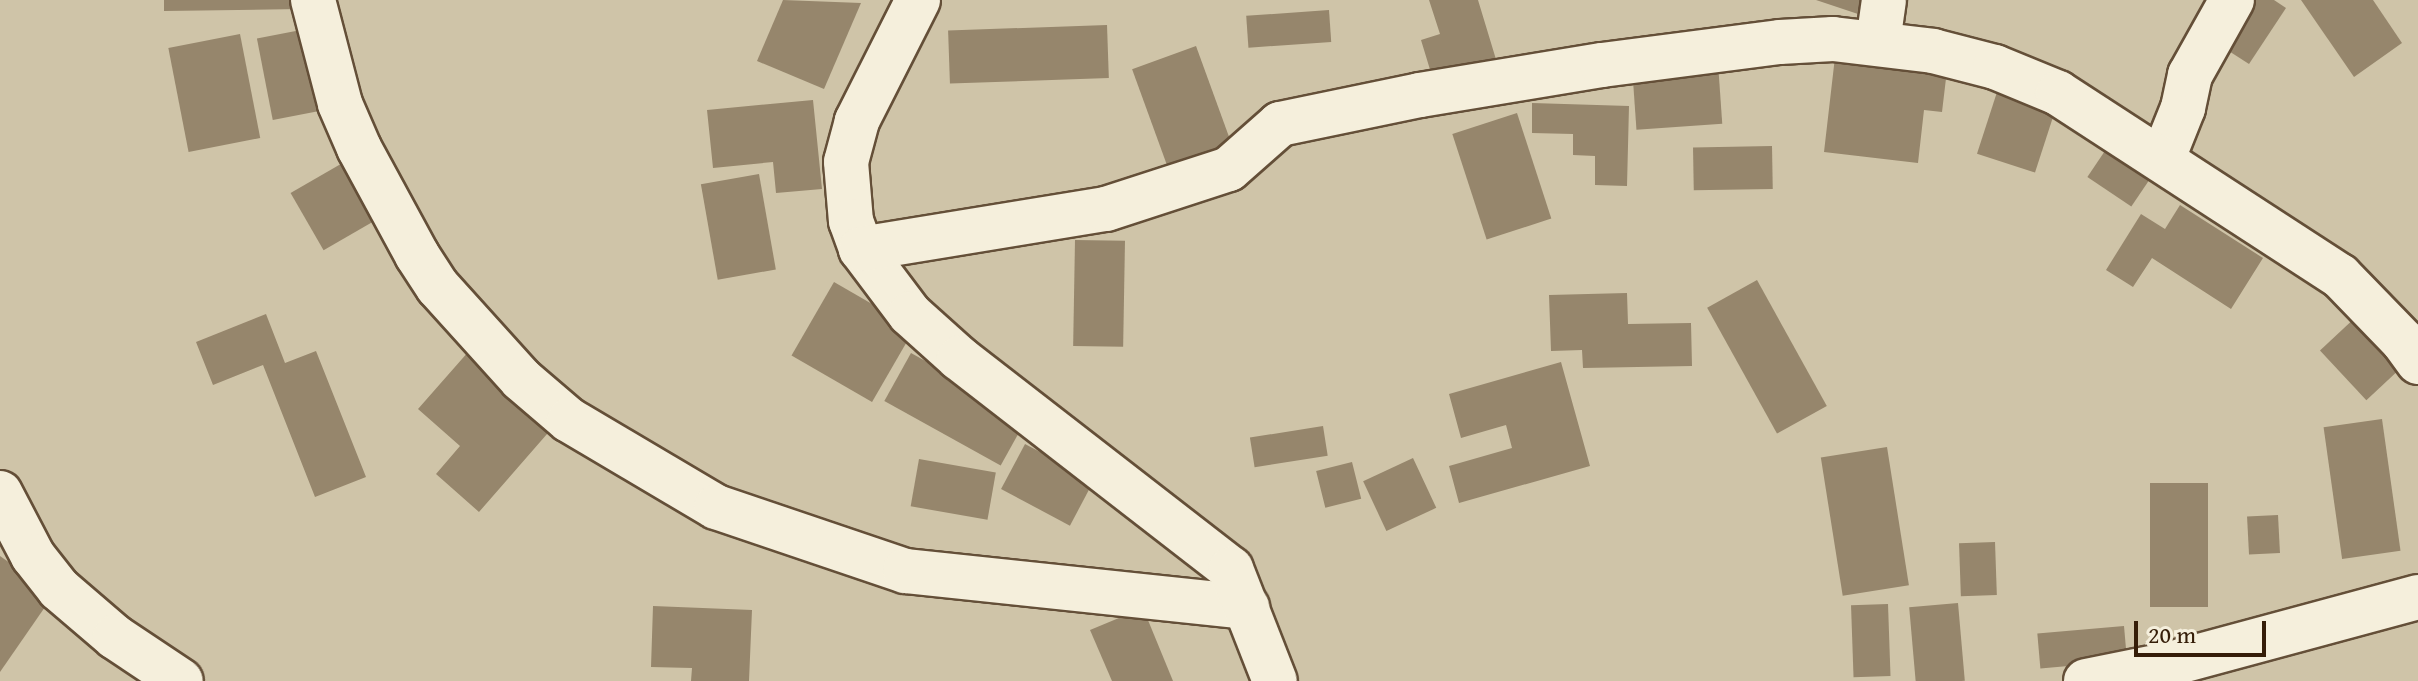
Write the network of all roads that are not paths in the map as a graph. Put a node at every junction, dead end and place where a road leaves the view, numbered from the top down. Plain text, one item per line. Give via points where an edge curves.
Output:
1 (313, 0) edge
2 (918, 0) edge
3 (1884, 0) edge
4 (2232, 0) edge
5 (1878, 42) junction
6 (2163, 158) junction
7 (861, 249) junction
8 (2418, 362) edge
9 (0, 493) edge
10 (2418, 597) edge
11 (1247, 607) junction
12 (181, 681) edge
13 (1275, 681) edge
14 (2086, 681) edge

1 - 11 street via 340,104 417,255 438,287 521,379 569,420 716,507 905,571
2 - 7 street via 857,121 846,162 851,221
3 - 5 street
4 - 6 street via 2190,75
5 - 6 street via 1995,67 2058,93
5 - 7 street via 1780,42 1420,95 1280,124 1229,169 1106,209
6 - 8 street via 2340,276
7 - 11 street via 910,314 959,358 1218,557 1237,581
9 - 12 street via 33,556 59,589 115,637
10 - 14 street via 2170,664
11 - 13 street

